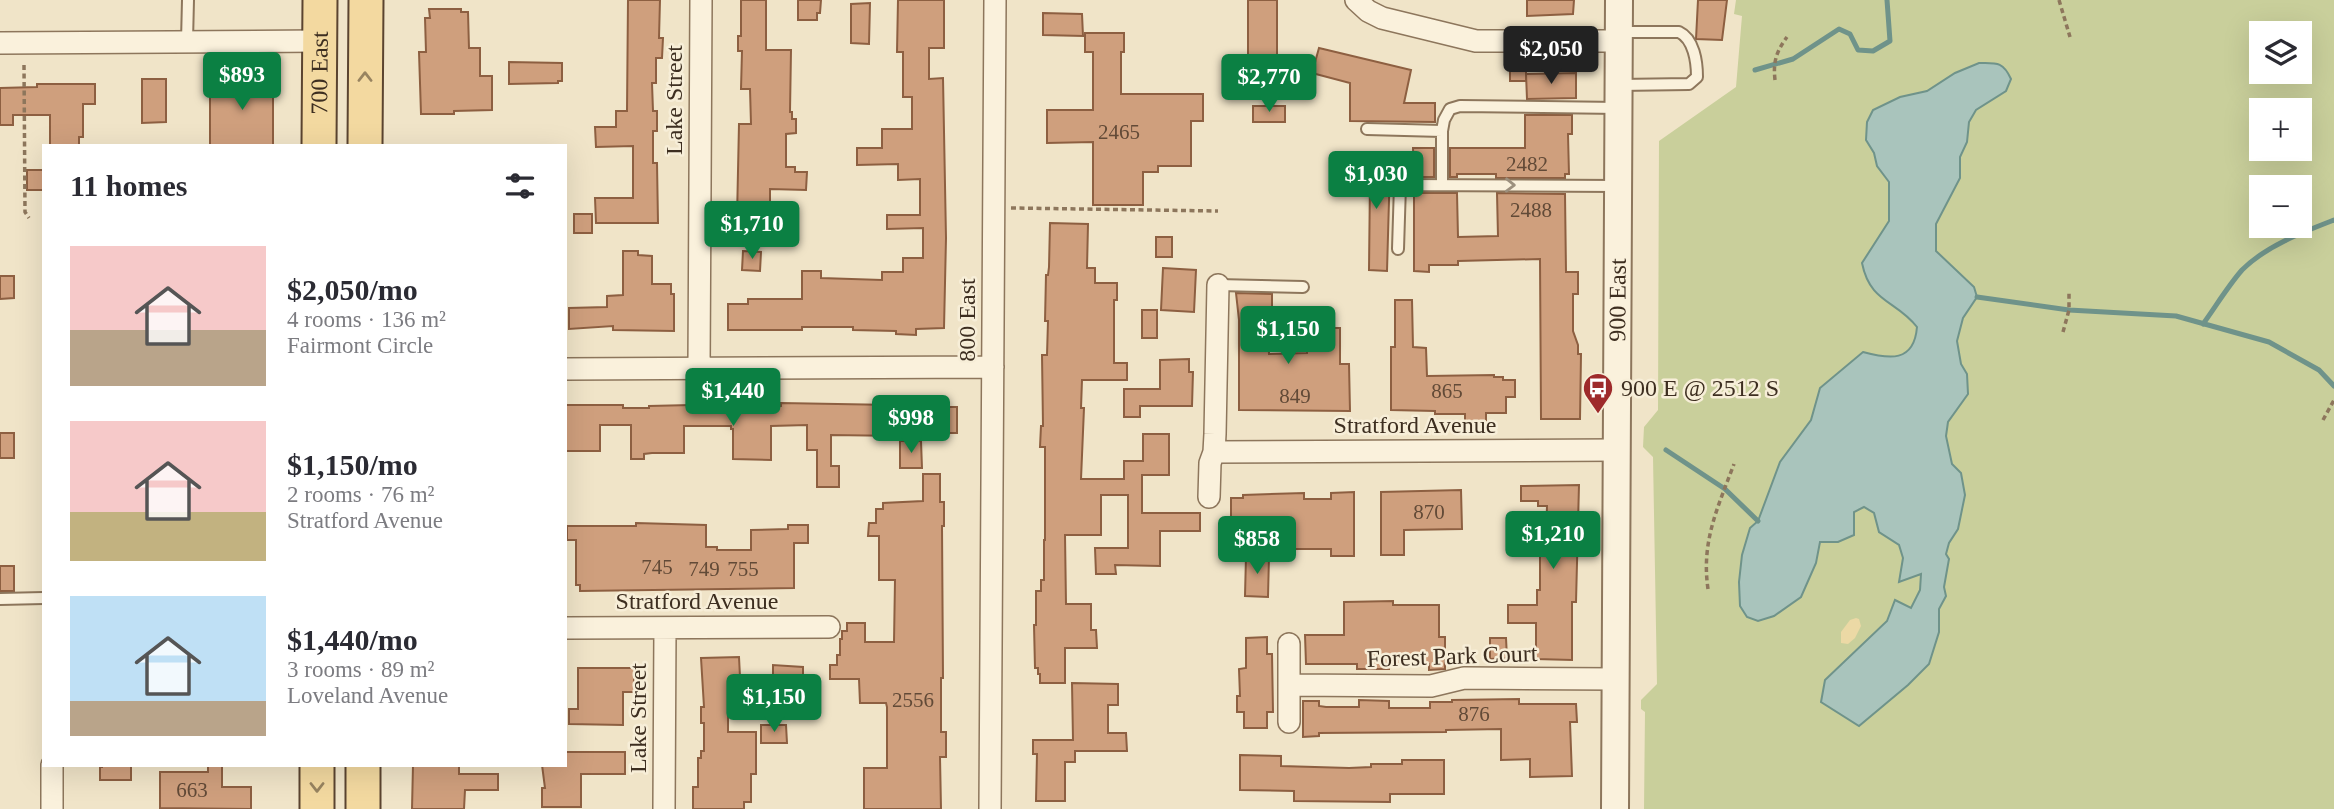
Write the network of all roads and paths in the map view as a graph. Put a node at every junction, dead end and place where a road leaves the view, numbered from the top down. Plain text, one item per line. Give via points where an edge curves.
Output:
1 (188, 0) edge
2 (320, 0) edge
3 (366, 0) edge
4 (701, 0) edge
5 (995, 0) edge
6 (1356, 0) edge
7 (1619, 0) edge
8 (2059, 0) edge
9 (1619, 37) junction
10 (1787, 37) dead end
11 (2070, 37) dead end
12 (187, 41) junction
13 (320, 41) junction
14 (0, 43) edge
15 (24, 65) dead end
16 (1774, 80) dead end
17 (1619, 96) junction
18 (1367, 129) dead end
19 (1442, 131) junction
20 (319, 144) edge
21 (365, 144) edge
22 (1442, 184) junction
23 (1618, 186) junction
24 (1009, 208) dead end
25 (1219, 211) dead end
26 (29, 218) dead end
27 (1398, 249) dead end
28 (1218, 285) joint
29 (1303, 287) dead end
30 (2069, 292) dead end
31 (2063, 332) dead end
32 (993, 367) junction
33 (699, 368) junction
34 (567, 369) edge
35 (2334, 400) edge
36 (2323, 420) dead end
37 (1617, 450) junction
38 (1214, 452) junction
39 (1734, 464) dead end
40 (1209, 497) dead end
41 (1708, 589) dead end
42 (42, 598) edge
43 (0, 599) edge
44 (829, 627) dead end
45 (567, 628) edge
46 (665, 628) junction
47 (1289, 643) dead end
48 (1616, 679) junction
49 (1289, 685) junction
50 (1289, 722) dead end
51 (52, 767) edge
52 (317, 767) edge
53 (363, 767) edge
54 (52, 809) edge
55 (317, 809) edge
56 (363, 809) edge
57 (664, 809) edge
58 (990, 809) edge
59 (1615, 809) edge

1 - 12 lane
2 - 13 main road, 700 East
21 -> 3 main road, 700 East
4 - 33 street, Lake Street
5 - 32 street, 800 East
6 - 9 street via 1382,18 1476,41
7 - 9 street, 900 East
8 - 11 path
9 - 17 street, 900 East
9 - 17 lane via 1679,32 1697,59 1697,77 1689,84
10 - 16 path via 1776,52
12 - 13 street
12 - 14 street
13 - 20 main road, 700 East
15 - 26 path via 25,212
17 - 19 lane via 1460,106 1450,109
17 - 23 street, 900 East
18 - 19 lane
19 - 22 lane
22 -> 23 lane
22 - 27 lane via 1401,185
23 - 37 street, 900 East
24 - 25 path
28 - 29 lane
28 - 38 street
30 - 31 path
32 - 33 street
32 - 58 street, 800 East
33 - 34 street
35 - 36 path
37 - 38 street, Stratford Avenue
37 - 48 street, 900 East
38 - 40 street
39 - 41 path via 1706,545
42 - 43 lane
44 - 46 street, Stratford Avenue
45 - 46 street, Stratford Avenue
46 - 57 street, Lake Street
47 - 49 street
48 - 49 street, Forest Park Court via 1464,678 1431,685
48 - 59 street, 900 East
49 - 50 street
51 - 54 street
52 -> 55 main road
53 - 56 main road

